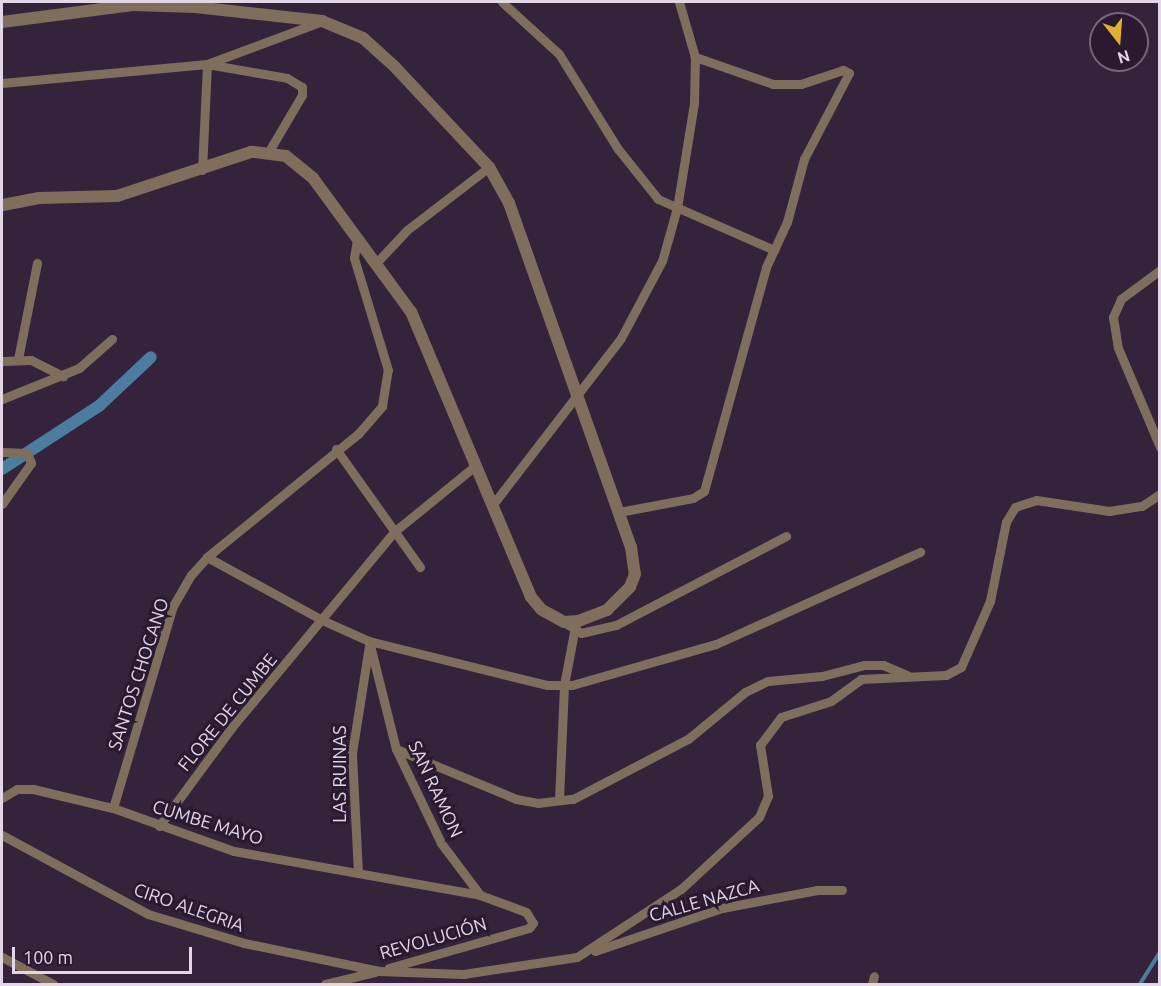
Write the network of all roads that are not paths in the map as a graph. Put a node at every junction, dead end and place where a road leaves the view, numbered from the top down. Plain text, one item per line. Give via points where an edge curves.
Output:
1 (502, 2) edge
2 (679, 2) edge
3 (322, 21) junction
4 (2, 22) edge
5 (695, 57) junction
6 (207, 64) junction
7 (2, 83) edge
8 (269, 151) junction
9 (489, 167) junction
10 (202, 170) junction
11 (2, 205) edge
12 (677, 208) junction
13 (357, 238) junction
14 (774, 250) junction
15 (378, 261) junction
16 (37, 262) dead end
17 (1160, 270) edge
18 (112, 339) dead end
19 (18, 359) junction
20 (2, 361) edge
21 (63, 376) junction
22 (578, 396) junction
23 (2, 399) edge
24 (1160, 447) edge
25 (336, 449) junction
26 (2, 452) edge
27 (475, 466) junction
28 (1160, 494) edge
29 (494, 503) junction
30 (2, 504) edge
31 (619, 512) junction
32 (395, 531) junction
33 (786, 536) dead end
34 (920, 552) dead end
35 (207, 557) junction
36 (420, 567) dead end
37 (322, 620) junction
38 (564, 622) junction
39 (574, 632) junction
40 (369, 640) junction
41 (909, 676) junction
42 (564, 685) junction
43 (396, 749) junction
44 (2, 798) edge
45 (559, 800) junction
46 (113, 808) junction
47 (159, 826) junction
48 (2, 835) edge
49 (358, 873) junction
50 (842, 890) dead end
51 (480, 895) junction
52 (2, 957) edge
53 (577, 957) junction
54 (380, 971) junction
55 (53, 984) edge
56 (326, 984) edge

1 - 12 street via 559,54 644,185 658,199
2 - 5 street
3 - 4 street via 133,5
3 - 6 street
3 - 9 street via 352,32 379,52
5 - 12 street via 694,103
5 - 14 street via 785,86 849,71 804,159
6 - 7 street
6 - 8 street via 287,78 302,87 302,95
6 - 10 street
8 - 10 street via 251,152
8 - 13 street via 286,156 313,178
9 - 15 street via 407,230
9 - 22 street via 509,203
10 - 11 street via 117,196 39,198
12 - 14 street
12 - 22 street via 655,279 621,338
13 - 15 street
13 - 25 street, SANTOS CHOCANO via 354,258 381,334 388,390 373,420
14 - 31 street via 756,297 701,495
15 - 27 street via 427,342
16 - 19 street
17 - 24 street via 1121,299 1113,317 1118,348
18 - 21 street
19 - 20 street
19 - 21 street via 47,364
21 - 23 street
22 - 29 street
22 - 31 street
25 - 32 street
25 - 35 street, SANTOS CHOCANO
26 - 30 street via 27,453 31,463
27 - 29 street
27 - 32 street, FLORE DE CUMBE
28 - 41 street via 1142,506 1109,511 1050,501 1019,504 1006,522 990,601 961,667 946,675
29 - 38 street via 531,597 541,609
31 - 38 street via 635,560 630,587 607,610
32 - 36 street
32 - 37 street, FLORE DE CUMBE
33 - 39 street via 649,611 592,632
34 - 42 street via 716,644
35 - 37 street
35 - 46 street, SANTOS CHOCANO via 173,606
37 - 40 street
37 - 47 street, FLORE DE CUMBE via 232,728
38 - 39 street
39 - 42 street
40 - 42 street via 516,679
40 - 43 street, SAN RAMON
40 - 49 street, LAS RUINAS via 352,753
41 - 45 street via 884,665 864,665 822,676 768,681 745,692 703,729 652,760 587,794
41 - 53 street via 861,679 831,700 781,717 760,745 768,796 759,817 681,889
42 - 45 street
43 - 45 street via 516,799
43 - 51 street, SAN RAMON via 441,843
44 - 46 street, CUMBE MAYO via 17,789 33,789
46 - 47 street, CUMBE MAYO
47 - 49 street, CUMBE MAYO via 234,851
48 - 54 street, CIRO ALEGRIA via 148,914 244,943
49 - 51 street, CUMBE MAYO
50 - 53 street, CALLE NAZCA via 807,892 722,908
51 - 54 street, REVOLUCIÓN via 533,916 529,928
52 - 55 street
53 - 54 street via 463,974
54 - 56 street, REVOLUCIÓN

